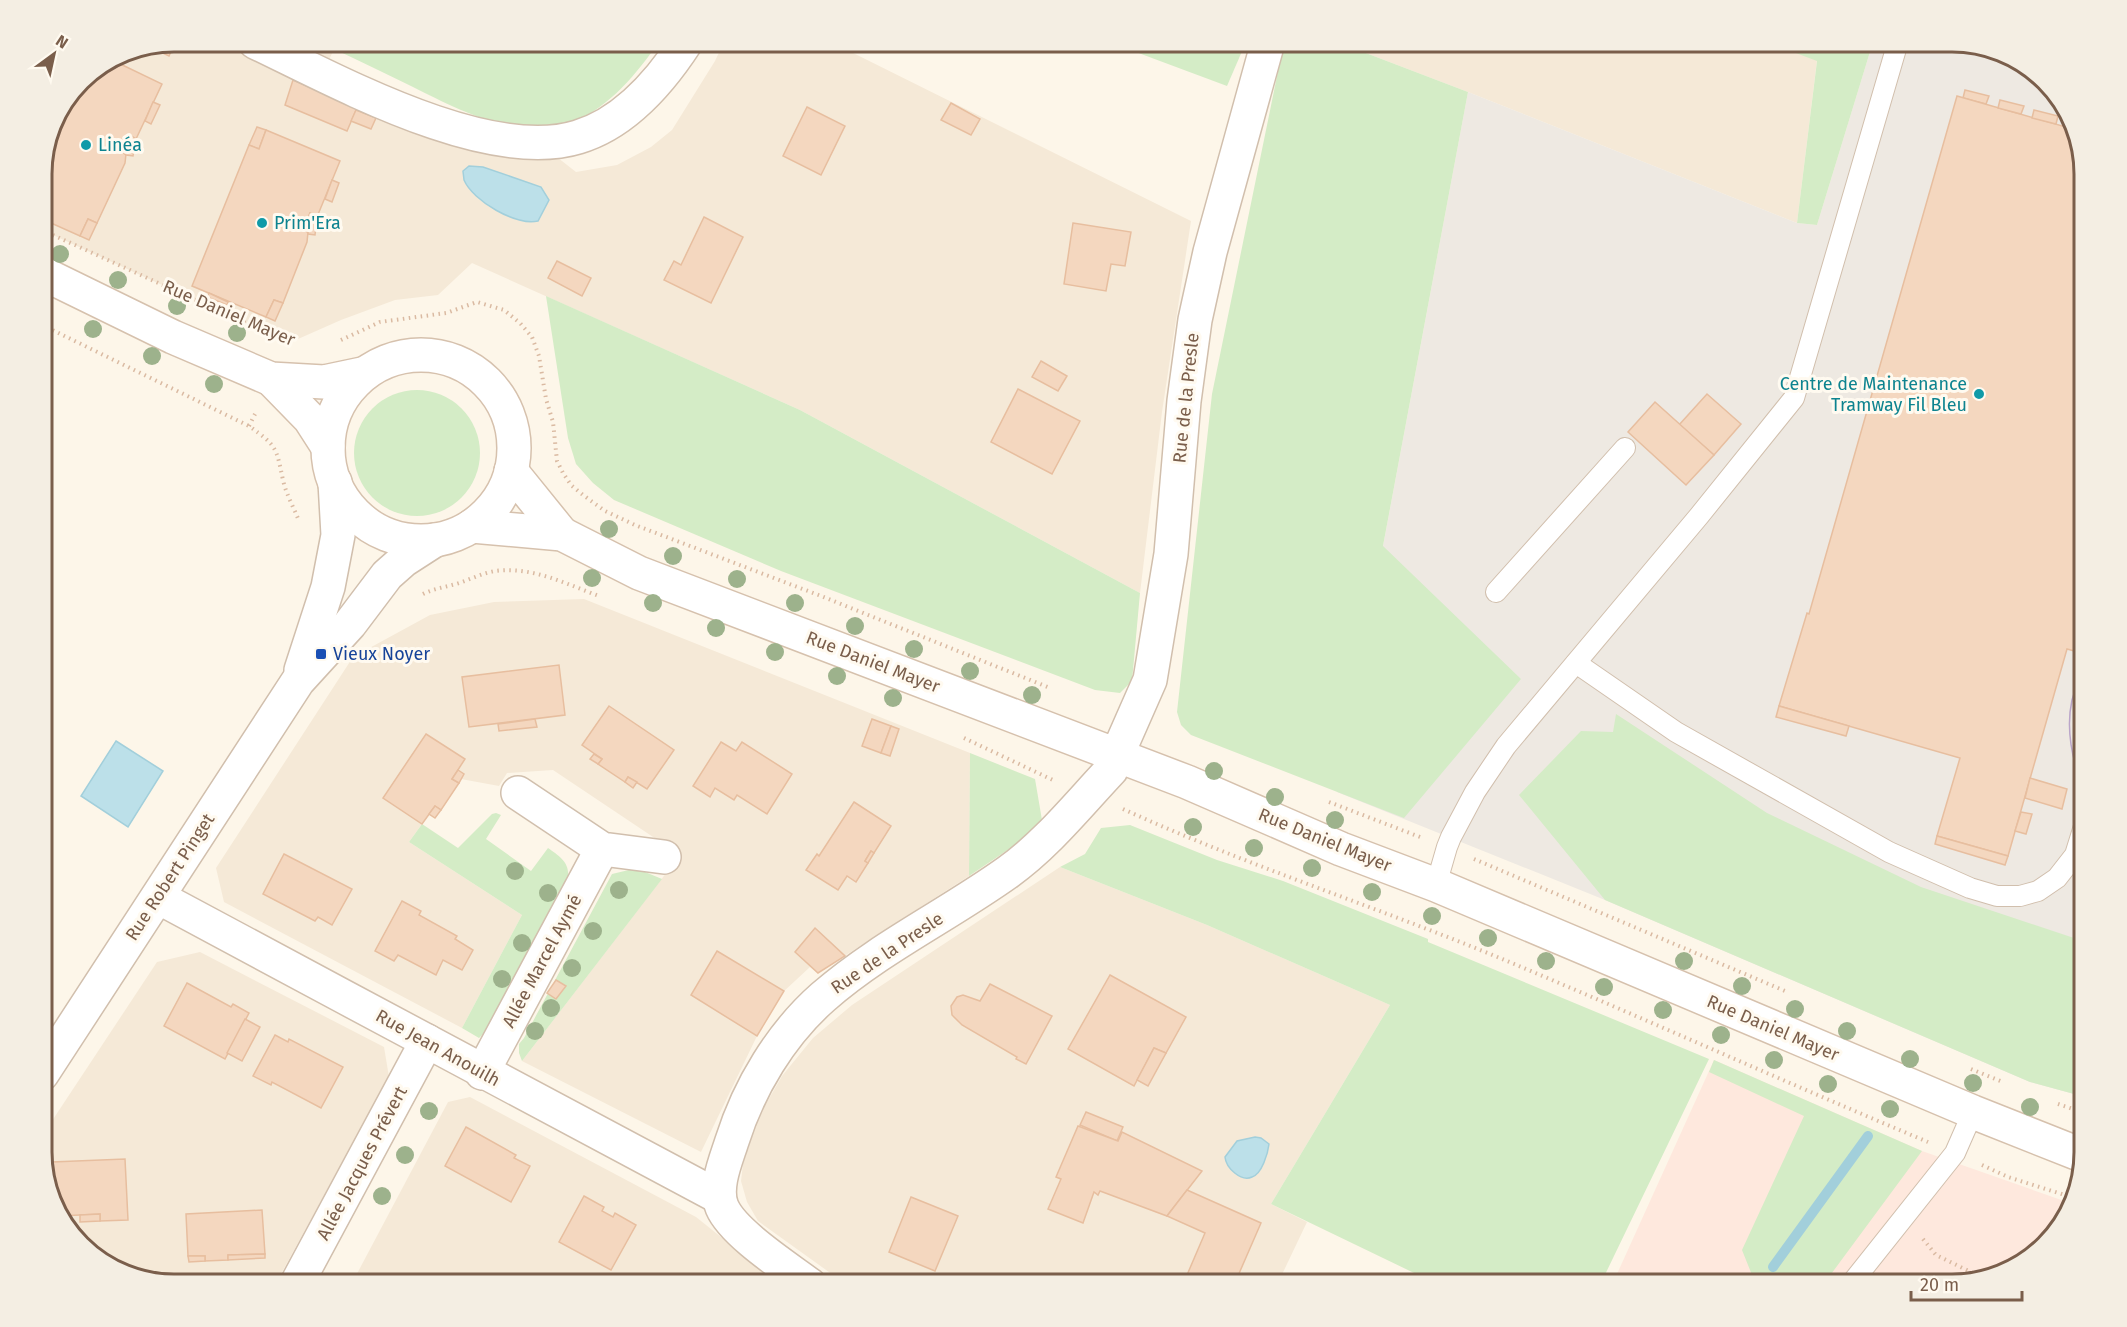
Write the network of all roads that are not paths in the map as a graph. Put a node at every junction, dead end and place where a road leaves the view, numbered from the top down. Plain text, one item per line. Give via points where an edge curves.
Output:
1 (277, 52) edge
2 (679, 52) edge
3 (1265, 52) edge
4 (1895, 52) edge
5 (53, 278) edge
6 (362, 374) junction
7 (271, 379) junction
8 (328, 447) junction
9 (1625, 448) dead end
10 (511, 471) junction
11 (335, 482) junction
12 (472, 526) junction
13 (562, 534) junction
14 (435, 540) junction
15 (1496, 592) dead end
16 (1576, 663) junction
17 (298, 681) junction
18 (1114, 763) junction
19 (518, 793) dead end
20 (602, 849) junction
21 (2074, 856) edge
22 (664, 857) dead end
23 (1436, 885) junction
24 (158, 897) junction
25 (427, 1041) junction
26 (53, 1057) edge
27 (482, 1072) junction
28 (1973, 1112) junction
29 (2074, 1152) edge
30 (719, 1197) junction
31 (302, 1274) edge
32 (796, 1274) edge
33 (1859, 1274) edge

1 - 2 street via 400,109 452,128 502,140 539,143 578,137 607,123 633,106 660,79
3 - 18 street, Rue de la Presle via 1195,320 1171,554 1150,680
4 - 16 lane via 1794,398
5 - 7 street
6 - 7 street via 324,382
6 - 8 street via 340,399
6 - 10 street via 392,359 418,355 443,357 468,367 491,387 507,412 514,442
7 - 8 street via 310,419
8 - 11 street
9 - 15 lane
10 - 12 street via 499,499
10 - 13 street, Rue Daniel Mayer
11 - 14 street via 344,501 375,529 394,537
11 - 17 street, Rue Robert Pinget via 338,535 328,587
12 - 13 street, Rue Daniel Mayer
12 - 14 street
13 - 18 street, Rue Daniel Mayer via 639,573 908,674
14 - 17 street, Rue Robert Pinget via 387,575 350,624
16 - 21 lane via 1676,732 1889,852 1970,888 1997,896 2038,891 2057,878
16 - 23 lane via 1506,746 1475,792 1447,847
17 - 24 street, Rue Robert Pinget
18 - 23 street, Rue Daniel Mayer via 1187,782 1341,849
18 - 30 street, Rue de la Presle via 1042,844 1009,872 851,975 798,1023 746,1103 723,1168
19 - 20 street
20 - 22 street
20 - 27 street, Allée Marcel Aymé
23 - 28 street, Rue Daniel Mayer
24 - 25 street, Rue Jean Anouilh
24 - 26 street, Rue Robert Pinget
25 - 27 street, Rue Jean Anouilh
25 - 31 street, Allée Jacques Prévert
27 - 30 street, Rue Jean Anouilh
28 - 29 street, Rue Daniel Mayer
28 - 33 lane via 1955,1153
30 - 32 street via 730,1220

